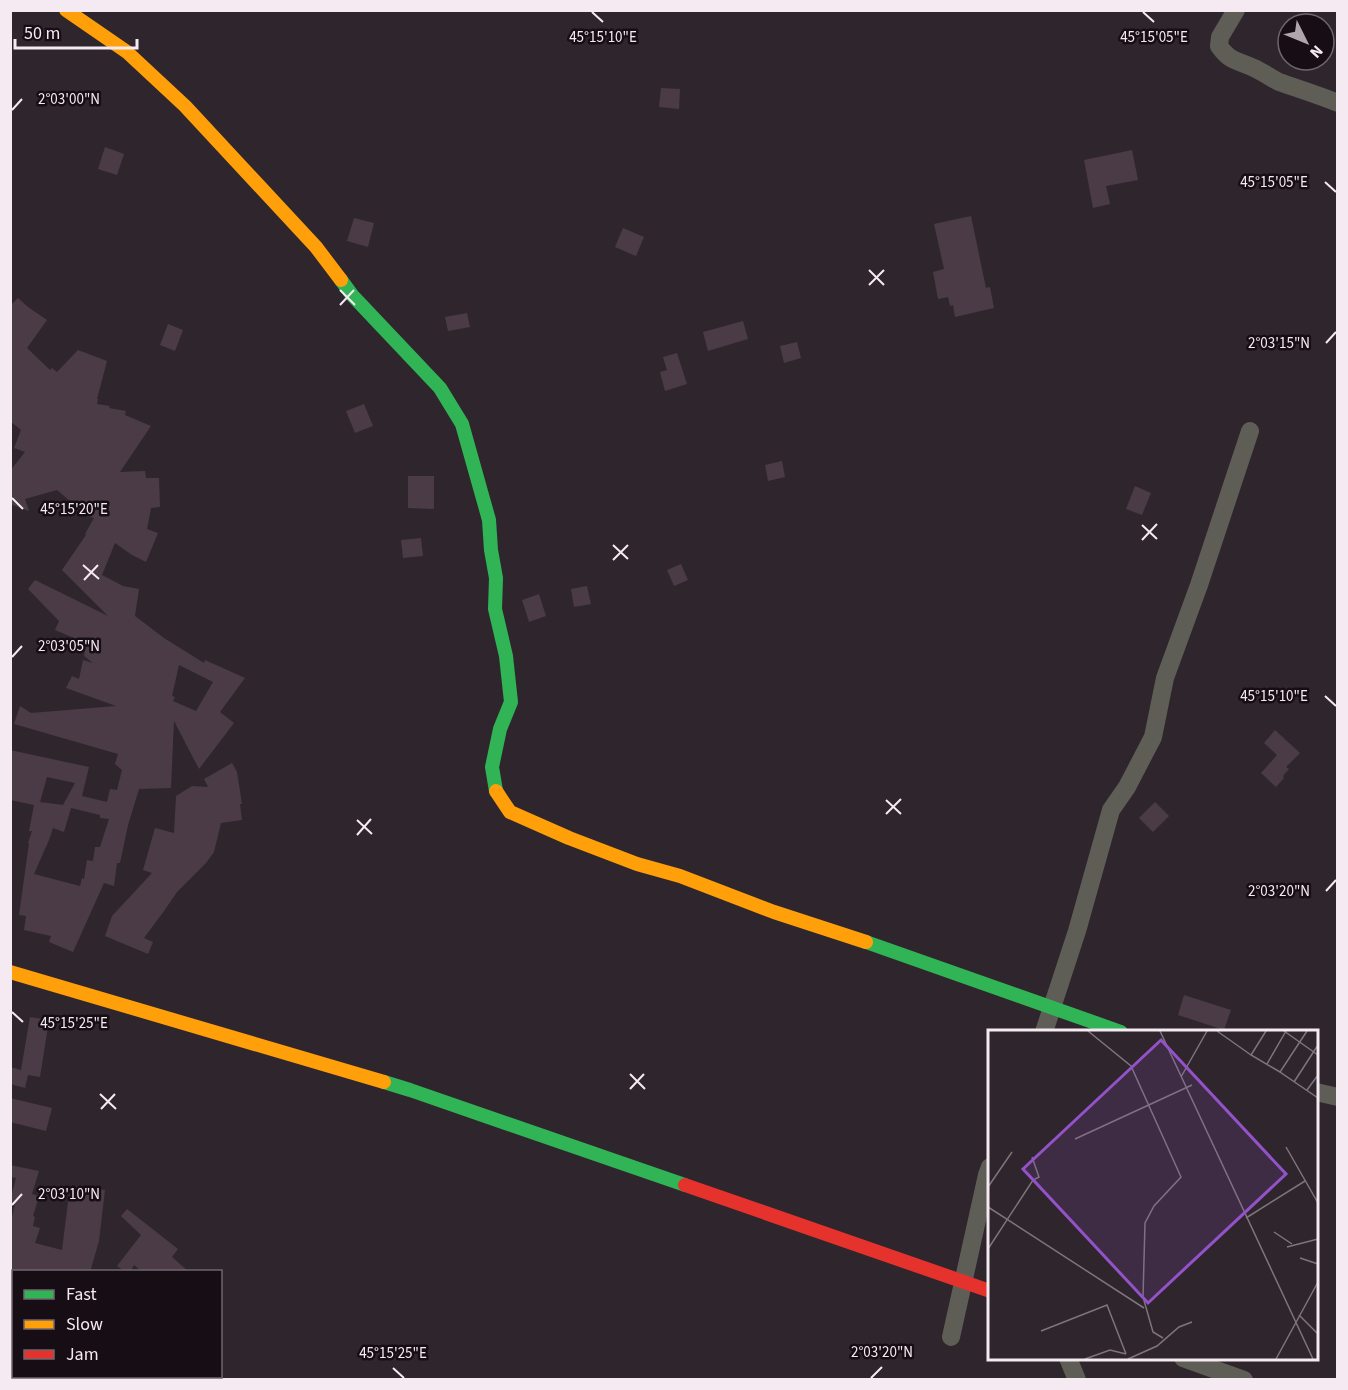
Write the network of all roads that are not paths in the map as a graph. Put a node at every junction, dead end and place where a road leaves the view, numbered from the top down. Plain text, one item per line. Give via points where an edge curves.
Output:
1 (66, 10) edge
2 (1236, 10) edge
3 (1338, 103) edge
4 (1250, 431) dead end
5 (10, 972) edge
6 (1052, 1007) junction
7 (1045, 1030) edge
8 (1115, 1030) edge
9 (1318, 1092) edge
10 (1338, 1098) edge
11 (988, 1172) edge
12 (963, 1282) junction
13 (988, 1291) edge
14 (951, 1337) dead end
15 (1068, 1360) edge
16 (1186, 1360) edge
17 (1077, 1380) edge
18 (1244, 1380) edge

1 - 6 street via 127,52 184,106 440,388 462,424 489,520 496,578 495,609 512,702 500,729 492,767 495,789 510,812 637,864
2 - 3 street via 1220,38 1219,46 1225,54 1277,81
4 - 6 street via 1165,678 1153,737 1111,810
5 - 12 street via 410,1090
6 - 7 street
6 - 8 street
9 - 10 street
11 - 12 street
12 - 13 street
12 - 14 street
15 - 17 street
16 - 18 street

